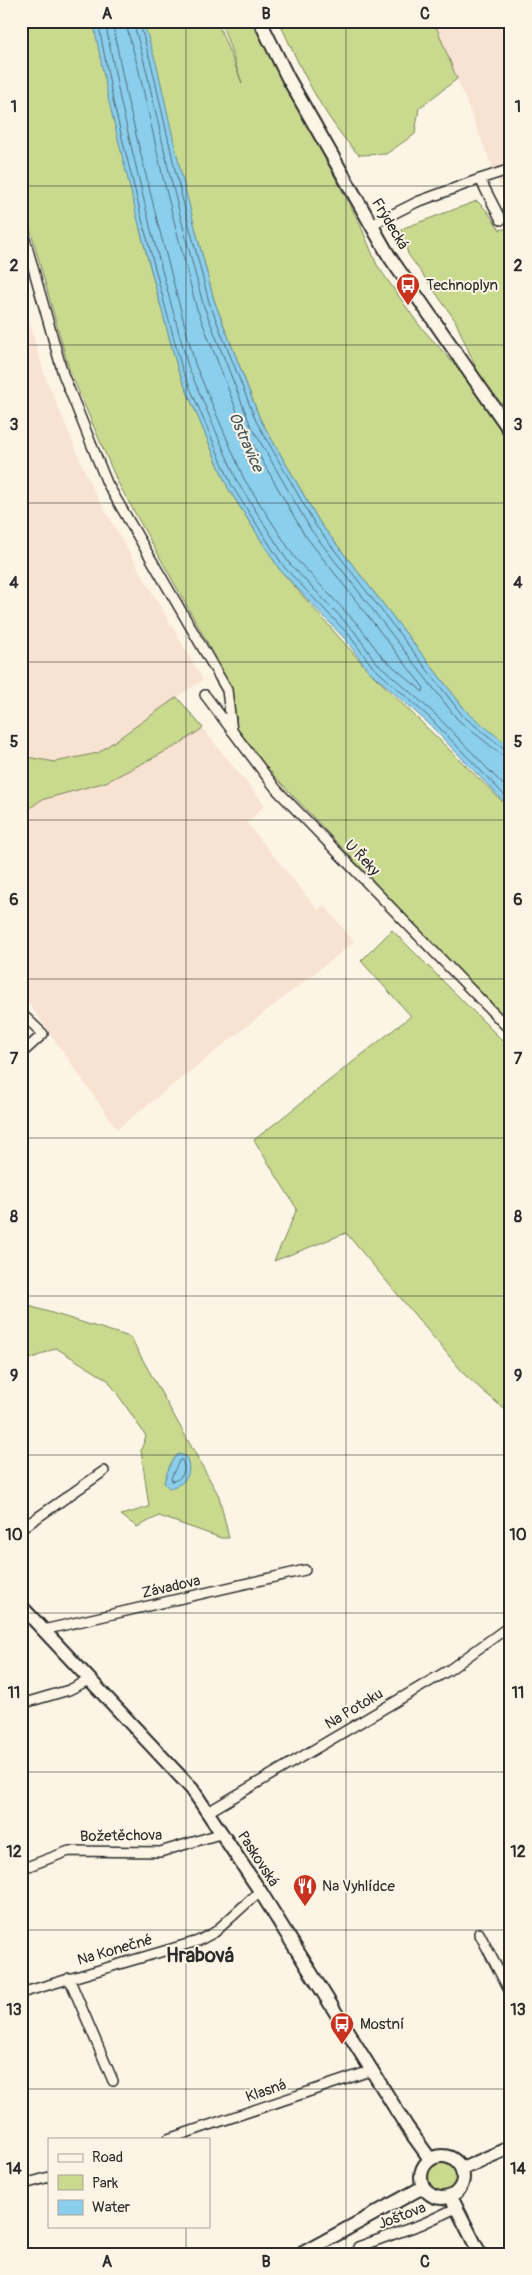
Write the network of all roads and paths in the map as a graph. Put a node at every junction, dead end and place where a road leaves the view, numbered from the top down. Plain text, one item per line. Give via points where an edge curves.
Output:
1 (260, 21) edge
2 (511, 169) edge
3 (480, 179) junction
4 (501, 220) dead end
5 (21, 225) edge
6 (371, 225) junction
7 (511, 432) edge
8 (206, 696) dead end
9 (232, 731) junction
10 (21, 1013) edge
11 (511, 1031) edge
12 (21, 1054) edge
13 (104, 1471) dead end
14 (21, 1528) edge
15 (305, 1570) dead end
16 (21, 1606) edge
17 (511, 1625) edge
18 (43, 1630) junction
19 (89, 1680) junction
20 (21, 1704) edge
21 (208, 1812) junction
22 (222, 1833) junction
23 (21, 1868) edge
24 (260, 1891) junction
25 (479, 1933) dead end
26 (69, 1978) junction
27 (21, 1992) edge
28 (511, 1994) edge
29 (373, 2070) junction
30 (113, 2081) dead end
31 (171, 2138) edge
32 (511, 2147) edge
33 (430, 2159) junction
34 (462, 2169) junction
35 (48, 2177) edge
36 (21, 2185) edge
37 (423, 2187) junction
38 (453, 2202) junction
39 (358, 2247) dead end
40 (301, 2254) edge
41 (480, 2254) edge

1 - 6 main road, Frýdecká via 288,78
2 - 3 street
3 - 4 street
3 - 6 street via 417,202
5 - 9 street via 63,374 107,483 228,690
6 - 7 main road, Frýdecká
8 - 9 street, U Řeky
9 - 11 street, U Řeky via 277,790
10 - 12 street via 43,1034
13 - 14 street
15 - 18 street, Závadova
16 - 18 main road, Paskovská
17 - 21 street, Na Potoku via 449,1670
18 - 19 main road, Paskovská
19 - 20 street
19 - 21 main road, Paskovská via 182,1776
21 - 22 main road, Paskovská
22 - 23 street, Božetěchova via 160,1852 69,1851
22 - 24 main road, Paskovská
24 - 26 street, Na Konečné via 207,1937
24 - 29 main road, Paskovská
25 - 28 street
26 - 27 street, Na Konečné
26 - 30 street
29 - 31 street, Klasná
29 - 33 main road, Paskovská
32 - 34 main road
33 - 34 main road via 450,2157
33 - 37 main road via 421,2173
34 - 38 main road via 464,2178
35 - 36 street
37 - 38 main road via 429,2194
37 - 40 main road
38 - 39 street, Joštova via 422,2224
38 - 41 main road

